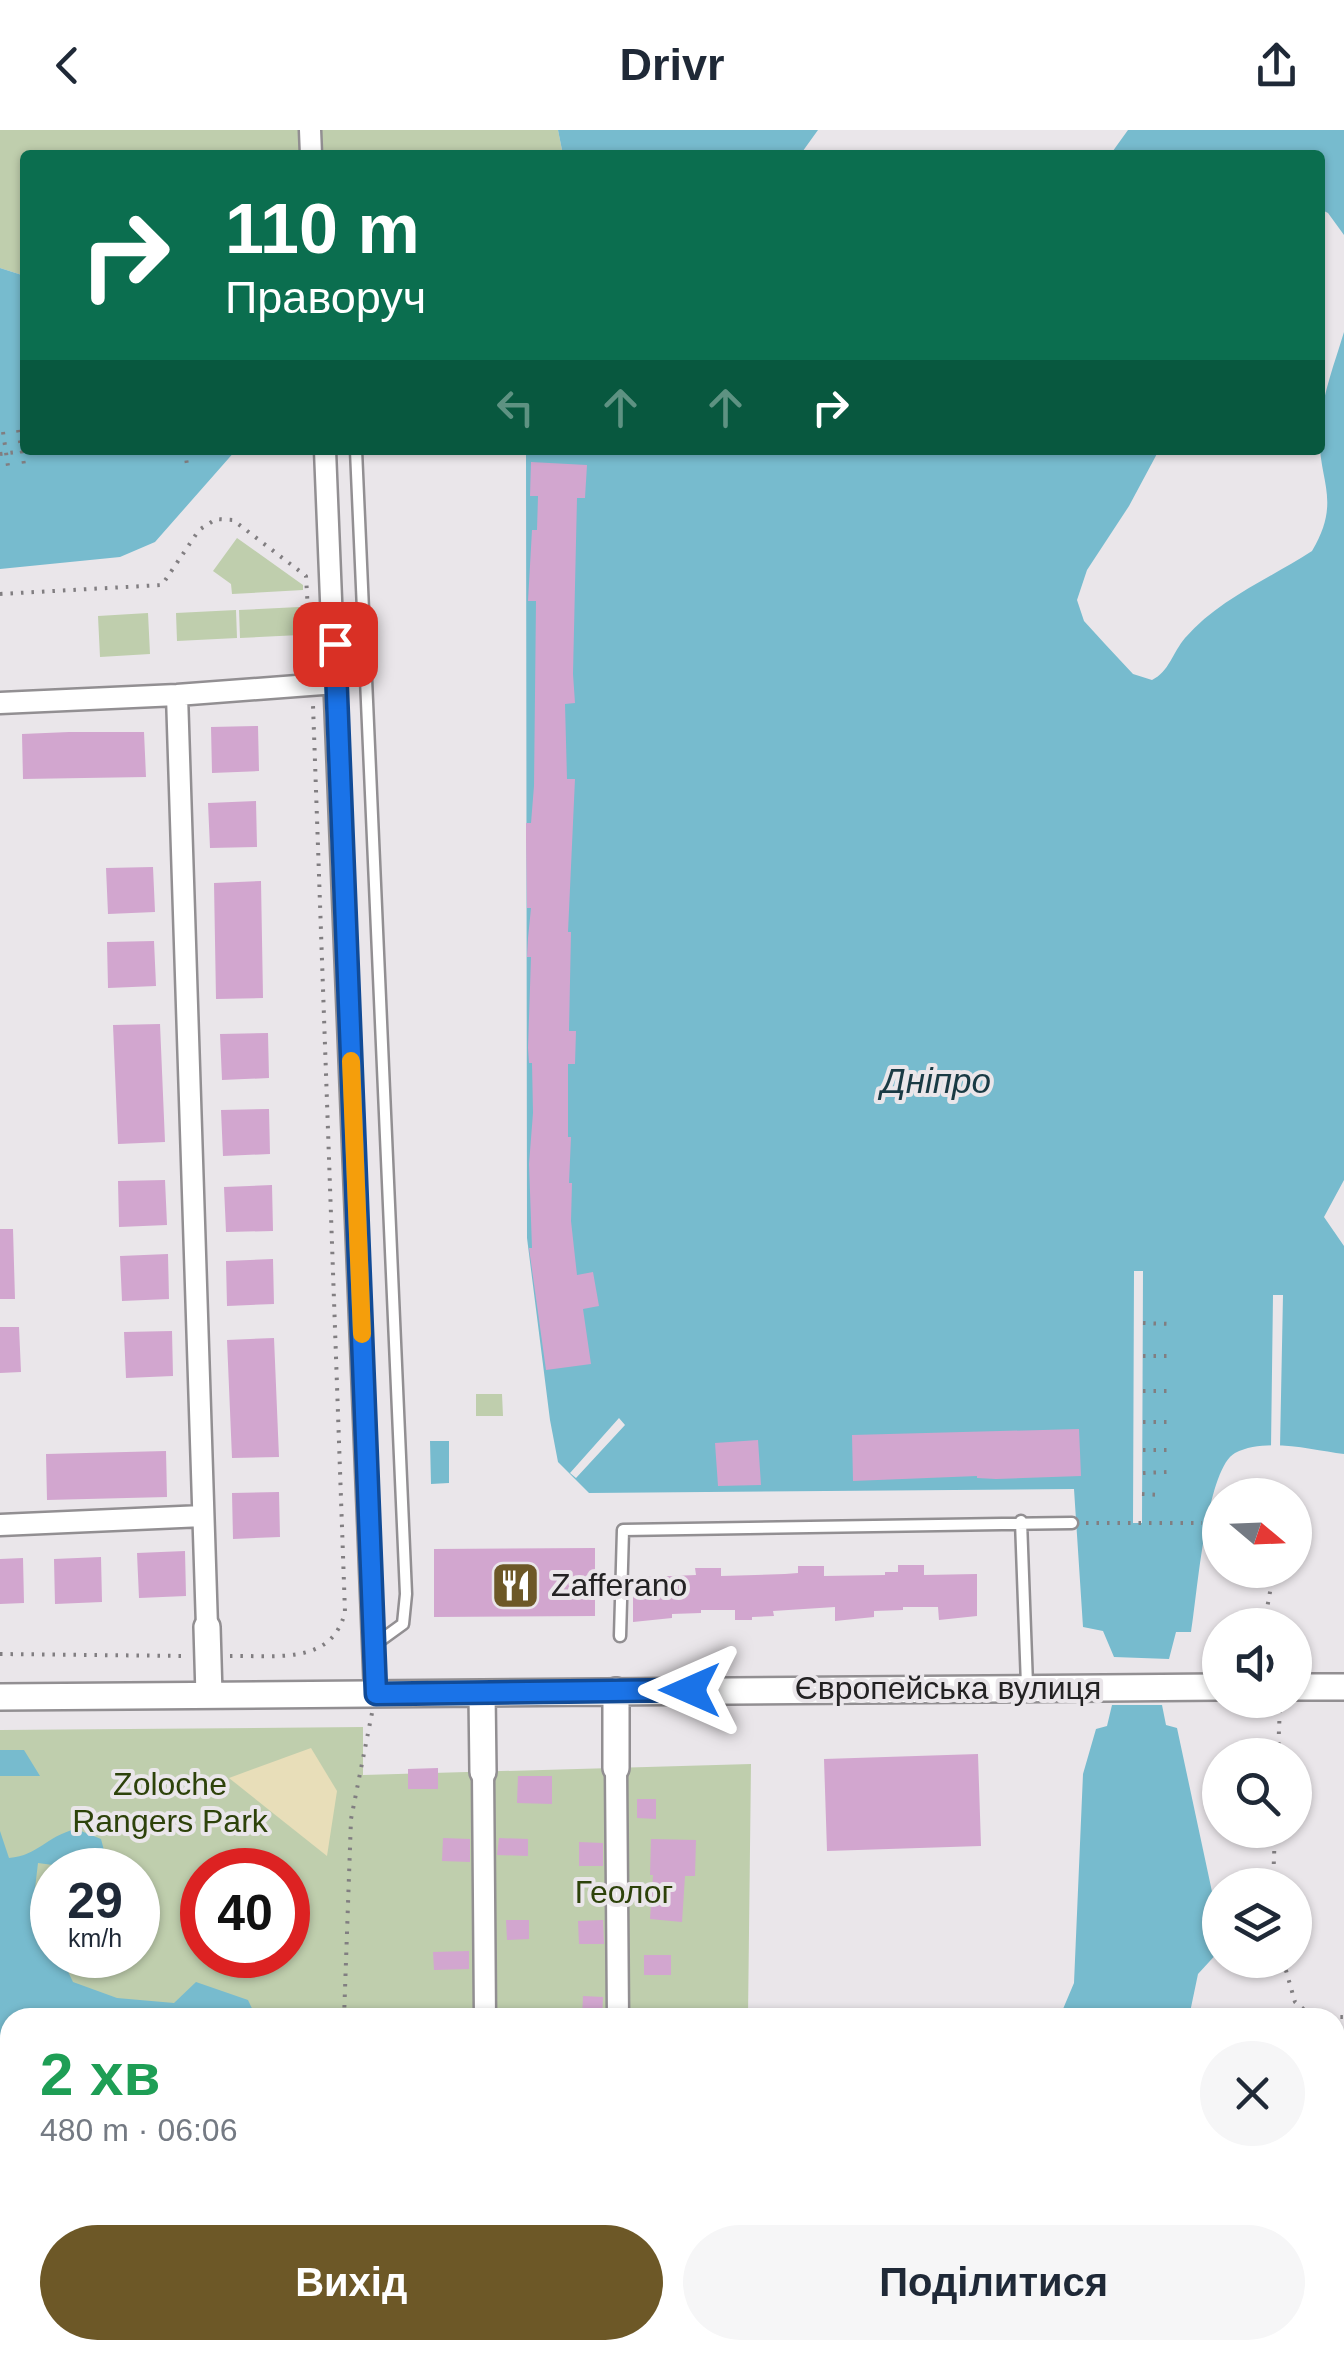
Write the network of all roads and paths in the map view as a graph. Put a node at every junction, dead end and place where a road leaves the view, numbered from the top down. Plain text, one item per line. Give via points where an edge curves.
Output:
1 (18, 430) dead end
2 (3, 432) dead end
3 (20, 441) edge
4 (3, 454) edge
5 (22, 455) edge
6 (187, 455) edge
7 (326, 455) edge
8 (356, 455) edge
9 (188, 465) dead end
10 (24, 470) dead end
11 (10, 472) dead end
12 (0, 594) edge
13 (336, 683) junction
14 (312, 686) junction
15 (177, 696) junction
16 (0, 703) edge
17 (1143, 1323) dead end
18 (1170, 1324) dead end
19 (1143, 1356) dead end
20 (1170, 1356) dead end
21 (1143, 1392) dead end
22 (1169, 1392) dead end
23 (1143, 1422) dead end
24 (1169, 1422) dead end
25 (1142, 1450) dead end
26 (1168, 1450) dead end
27 (1167, 1472) dead end
28 (1142, 1474) dead end
29 (1142, 1494) dead end
30 (1162, 1495) dead end
31 (202, 1516) junction
32 (1021, 1521) junction
33 (1072, 1523) joint
34 (1202, 1524) edge
35 (0, 1525) edge
36 (208, 1628) joint
37 (620, 1636) dead end
38 (374, 1646) junction
39 (0, 1654) edge
40 (208, 1656) junction
41 (1202, 1687) edge
42 (1312, 1687) edge
43 (1344, 1687) edge
44 (1028, 1688) junction
45 (616, 1691) junction
46 (482, 1692) junction
47 (376, 1694) junction
48 (210, 1695) junction
49 (0, 1697) edge
50 (616, 1768) joint
51 (483, 1772) joint
52 (1288, 1978) edge
53 (344, 2008) edge
54 (486, 2008) edge
55 (618, 2008) edge
56 (1302, 2008) edge

1 - 3 path
2 - 4 path
4 - 11 path
5 - 10 path
6 - 9 path
7 - 13 street
8 - 38 lane via 406,1594 403,1624
12 - 14 path via 162,585 198,530 216,519 234,520 306,576
13 - 14 street
13 - 38 street
14 - 15 street
14 - 40 path via 346,1612 329,1643 308,1654
15 - 16 street
15 - 31 street
17 - 18 path
19 - 20 path
21 - 22 path
23 - 24 path
25 - 26 path
27 - 28 path
29 - 30 path
31 - 35 street
31 - 36 street
32 - 33 lane
32 - 37 lane via 623,1530
32 - 44 lane
33 - 34 path
36 - 40 street
38 - 47 street
39 - 40 path
40 - 48 street
41 - 44 street, Європейська вулиця
42 - 43 street
44 - 45 street, Європейська вулиця
45 - 46 street, Європейська вулиця
45 - 50 street
46 - 47 street, Європейська вулиця
46 - 51 street
47 - 48 street, Європейська вулиця
47 - 53 path via 351,1820
48 - 49 street, Європейська вулиця
50 - 55 street
51 - 54 street
52 - 56 path

